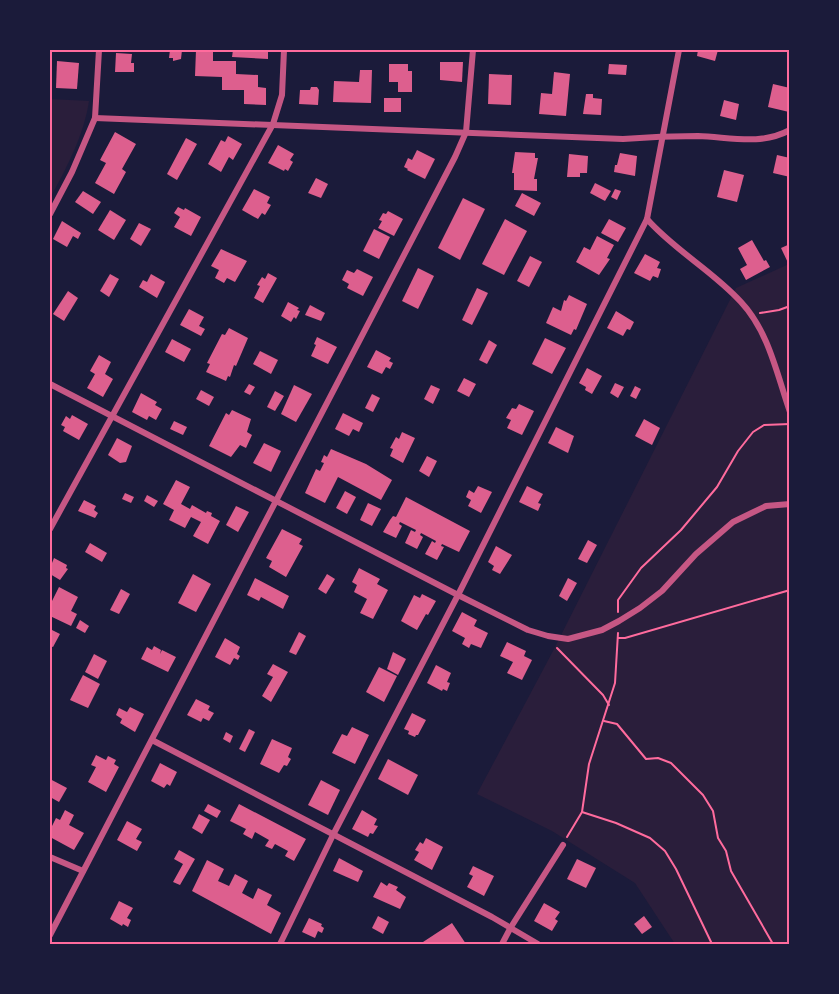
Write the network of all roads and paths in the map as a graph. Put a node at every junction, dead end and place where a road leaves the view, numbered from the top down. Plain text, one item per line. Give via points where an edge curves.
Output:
1 (99, 50) edge
2 (284, 50) edge
3 (473, 50) edge
4 (679, 50) edge
5 (95, 118) junction
6 (273, 124) junction
7 (789, 130) edge
8 (466, 132) junction
9 (663, 136) junction
10 (50, 214) edge
11 (647, 219) junction
12 (789, 306) edge
13 (750, 314) junction
14 (50, 384) edge
15 (789, 412) edge
16 (111, 416) junction
17 (789, 424) edge
18 (276, 501) junction
19 (789, 504) edge
20 (50, 529) edge
21 (789, 590) edge
22 (458, 595) junction
23 (619, 621) junction
24 (548, 636) junction
25 (618, 638) junction
26 (609, 705) junction
27 (604, 721) junction
28 (152, 740) junction
29 (582, 812) junction
30 (333, 835) junction
31 (563, 845) joint
32 (50, 857) edge
33 (83, 871) junction
34 (510, 927) junction
35 (50, 935) edge
36 (280, 945) edge
37 (502, 945) edge
38 (538, 945) edge
39 (712, 945) edge
40 (773, 945) edge

1 - 5 street
2 - 6 street via 282,95
3 - 8 street
4 - 9 street
5 - 6 street
5 - 10 street
6 - 8 street
6 - 16 street
7 - 9 street via 765,140
8 - 9 street via 623,139
8 - 18 street
9 - 11 street
11 - 13 street via 717,279
11 - 22 street
12 - 13 path
13 - 15 street via 776,369
14 - 16 street
16 - 18 street
16 - 20 street
17 - 23 path via 764,425 753,432 717,487 681,530 641,568 618,600
18 - 22 street
18 - 28 street
19 - 23 street via 766,506 733,522 662,591
21 - 25 path
22 - 24 street
22 - 30 street
23 - 24 street via 568,639
23 - 25 path
24 - 26 path
25 - 26 path via 615,683
26 - 27 path
27 - 29 path via 589,764
27 - 40 path via 617,724 646,759 671,763 703,795 713,811 731,871
28 - 30 street
28 - 33 street
29 - 31 path
29 - 39 path via 650,838 665,851
30 - 34 street
30 - 36 street
31 - 34 street
32 - 33 street
33 - 35 street
34 - 37 street
34 - 38 street

